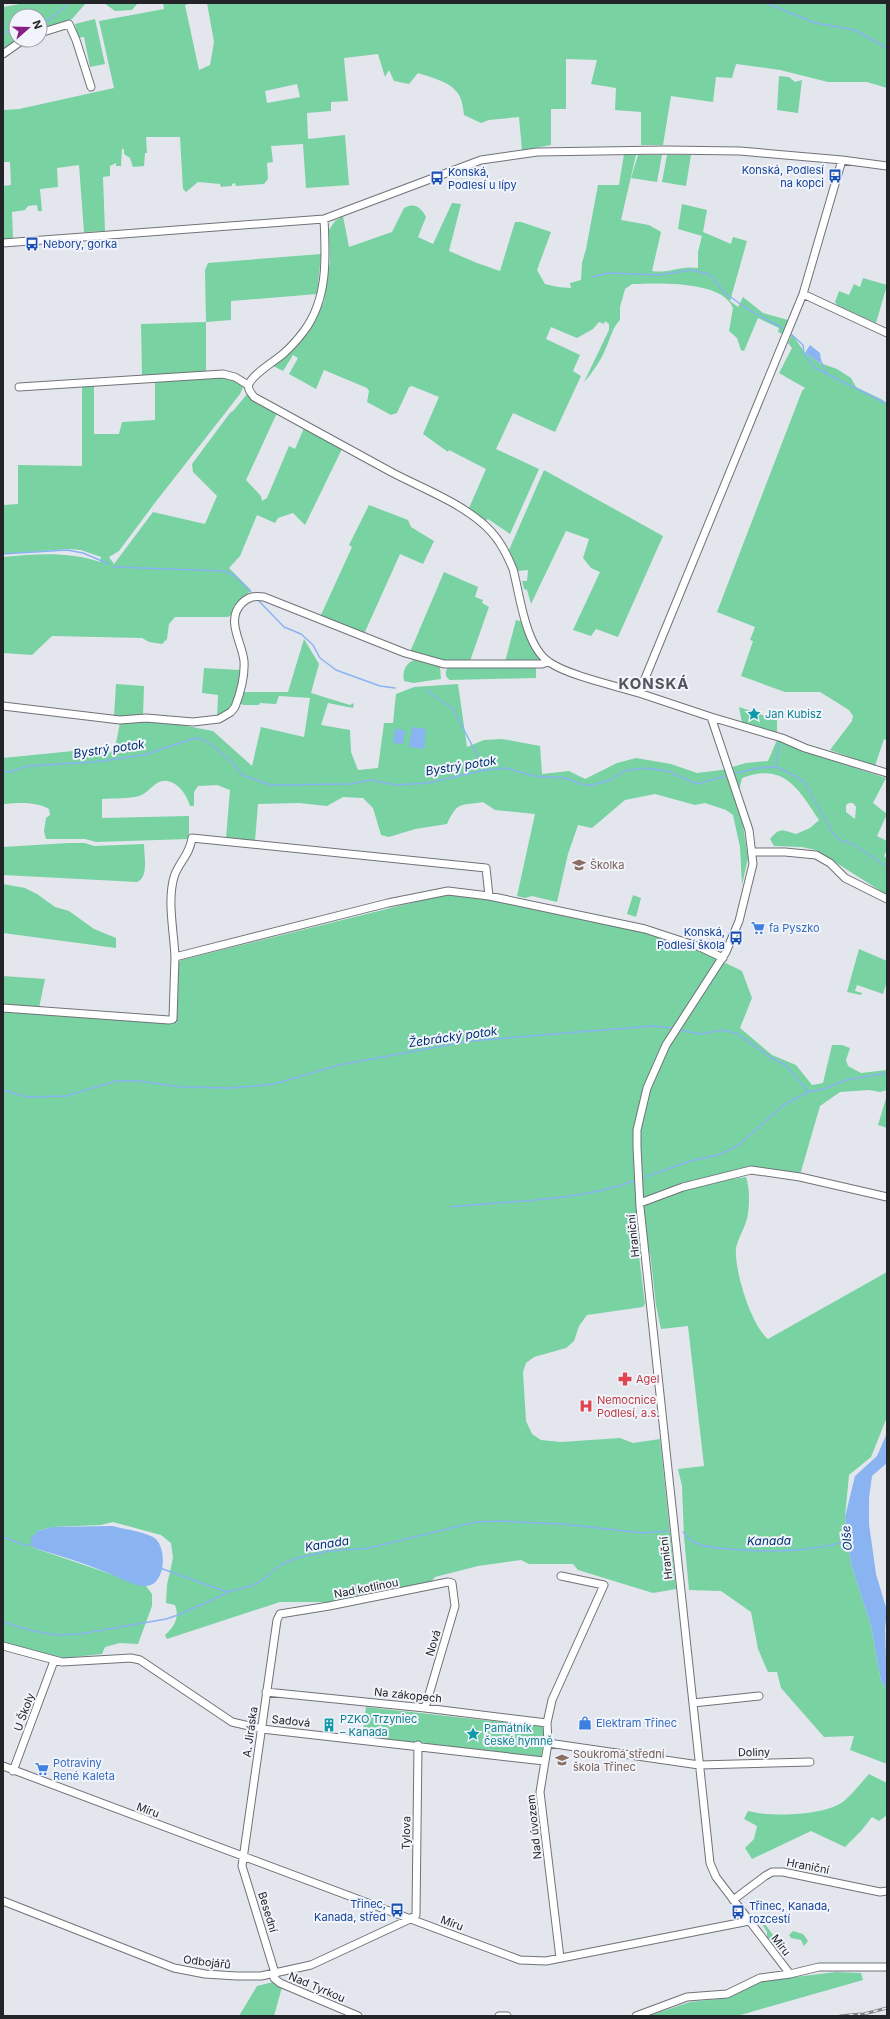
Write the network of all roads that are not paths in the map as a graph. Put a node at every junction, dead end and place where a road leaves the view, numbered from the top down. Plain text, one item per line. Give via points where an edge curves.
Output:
1 (48, 31) edge
2 (12, 48) edge
3 (3, 54) edge
4 (92, 87) dead end
5 (842, 160) junction
6 (887, 166) edge
7 (324, 218) junction
8 (3, 243) edge
9 (803, 294) junction
10 (887, 333) edge
11 (248, 385) junction
12 (19, 387) dead end
13 (548, 662) junction
14 (639, 693) junction
15 (3, 706) edge
16 (712, 717) junction
17 (887, 774) edge
18 (752, 852) junction
19 (489, 896) junction
20 (887, 899) edge
21 (175, 957) junction
22 (723, 958) junction
23 (3, 1008) edge
24 (887, 1197) edge
25 (640, 1205) junction
26 (561, 1576) dead end
27 (452, 1583) joint
28 (283, 1612) joint
29 (3, 1646) edge
30 (54, 1661) junction
31 (266, 1692) junction
32 (759, 1696) dead end
33 (693, 1703) junction
34 (424, 1708) junction
35 (547, 1723) junction
36 (262, 1729) junction
37 (548, 1743) junction
38 (418, 1745) junction
39 (544, 1761) junction
40 (810, 1762) dead end
41 (699, 1765) junction
42 (3, 1766) edge
43 (13, 1771) junction
44 (244, 1857) junction
45 (887, 1891) edge
46 (733, 1900) junction
47 (3, 1901) edge
48 (410, 1919) junction
49 (749, 1921) junction
50 (560, 1958) junction
51 (887, 1967) edge
52 (275, 1973) junction
53 (790, 1974) junction
54 (358, 2016) edge
55 (499, 2016) edge
56 (507, 2016) edge
57 (636, 2016) edge

1 - 4 street via 69,24
2 - 3 street
5 - 6 street
5 - 7 street via 740,151 537,152 481,160
5 - 9 street
7 - 8 street
7 - 11 street via 323,285 317,308 294,343
9 - 10 street
9 - 14 street
11 - 12 street via 236,377 224,374
11 - 13 street via 254,397 469,513 489,529 504,548 514,569 531,636
13 - 14 street via 571,672
13 - 15 street via 452,664 428,661 264,597 253,596 235,612 235,630 244,668 235,707 219,719 193,722 146,718 120,720
14 - 16 street
16 - 17 street
16 - 18 street, Hraniční via 749,830
18 - 20 street via 816,855 830,863 845,878
18 - 22 street, Hraniční via 752,864 739,921
19 - 21 street via 448,890
19 - 21 street via 486,868 192,838 189,851 174,875 171,893
19 - 22 street via 645,929 700,947
21 - 23 street via 173,1019
22 - 25 street, Hraniční via 666,1045 647,1088 637,1130
24 - 25 street via 800,1177 752,1170 683,1187
25 - 33 street, Hraniční
26 - 35 street, Nad úvozem via 604,1584 552,1700
27 - 28 street, Nad kotlinou
27 - 34 street, Nová via 455,1606
28 - 31 street, A. Jiráska via 277,1620
29 - 30 street, Sadová
30 - 36 street, Sadová via 131,1658 140,1660 232,1722
30 - 43 street, U Školy
31 - 34 street, Na zákopech
31 - 36 street, A. Jiráska
32 - 33 street
33 - 41 street, Hraniční
34 - 35 street, Na zákopech
35 - 37 street, Nad úvozem
36 - 38 street, Sadová
36 - 44 street, A. Jiráska
37 - 39 street, Nad úvozem
37 - 41 street, Doliny
38 - 39 street, Sadová
38 - 48 street, Tylova via 416,1915
39 - 50 street, Nad úvozem via 540,1792
40 - 41 street, Doliny
41 - 46 street, Hraniční via 710,1863 716,1877
42 - 43 street, Míru
43 - 44 street, Míru
44 - 48 street, Míru
44 - 52 street, Besední via 242,1866
45 - 46 street, Hraniční via 880,1892 772,1872
46 - 49 street, Hraniční
47 - 52 street, Odbojářů via 174,1968 205,1974 237,1976
48 - 50 street, Míru via 520,1960 546,1961
48 - 52 street, Odbojářů via 311,1965
49 - 50 street, Míru
49 - 53 street, Míru
51 - 53 street via 819,1967
52 - 54 street, Nad Tyrkou via 274,1978 280,1983
53 - 57 street via 760,1978 727,1994 687,1997
55 - 56 street

